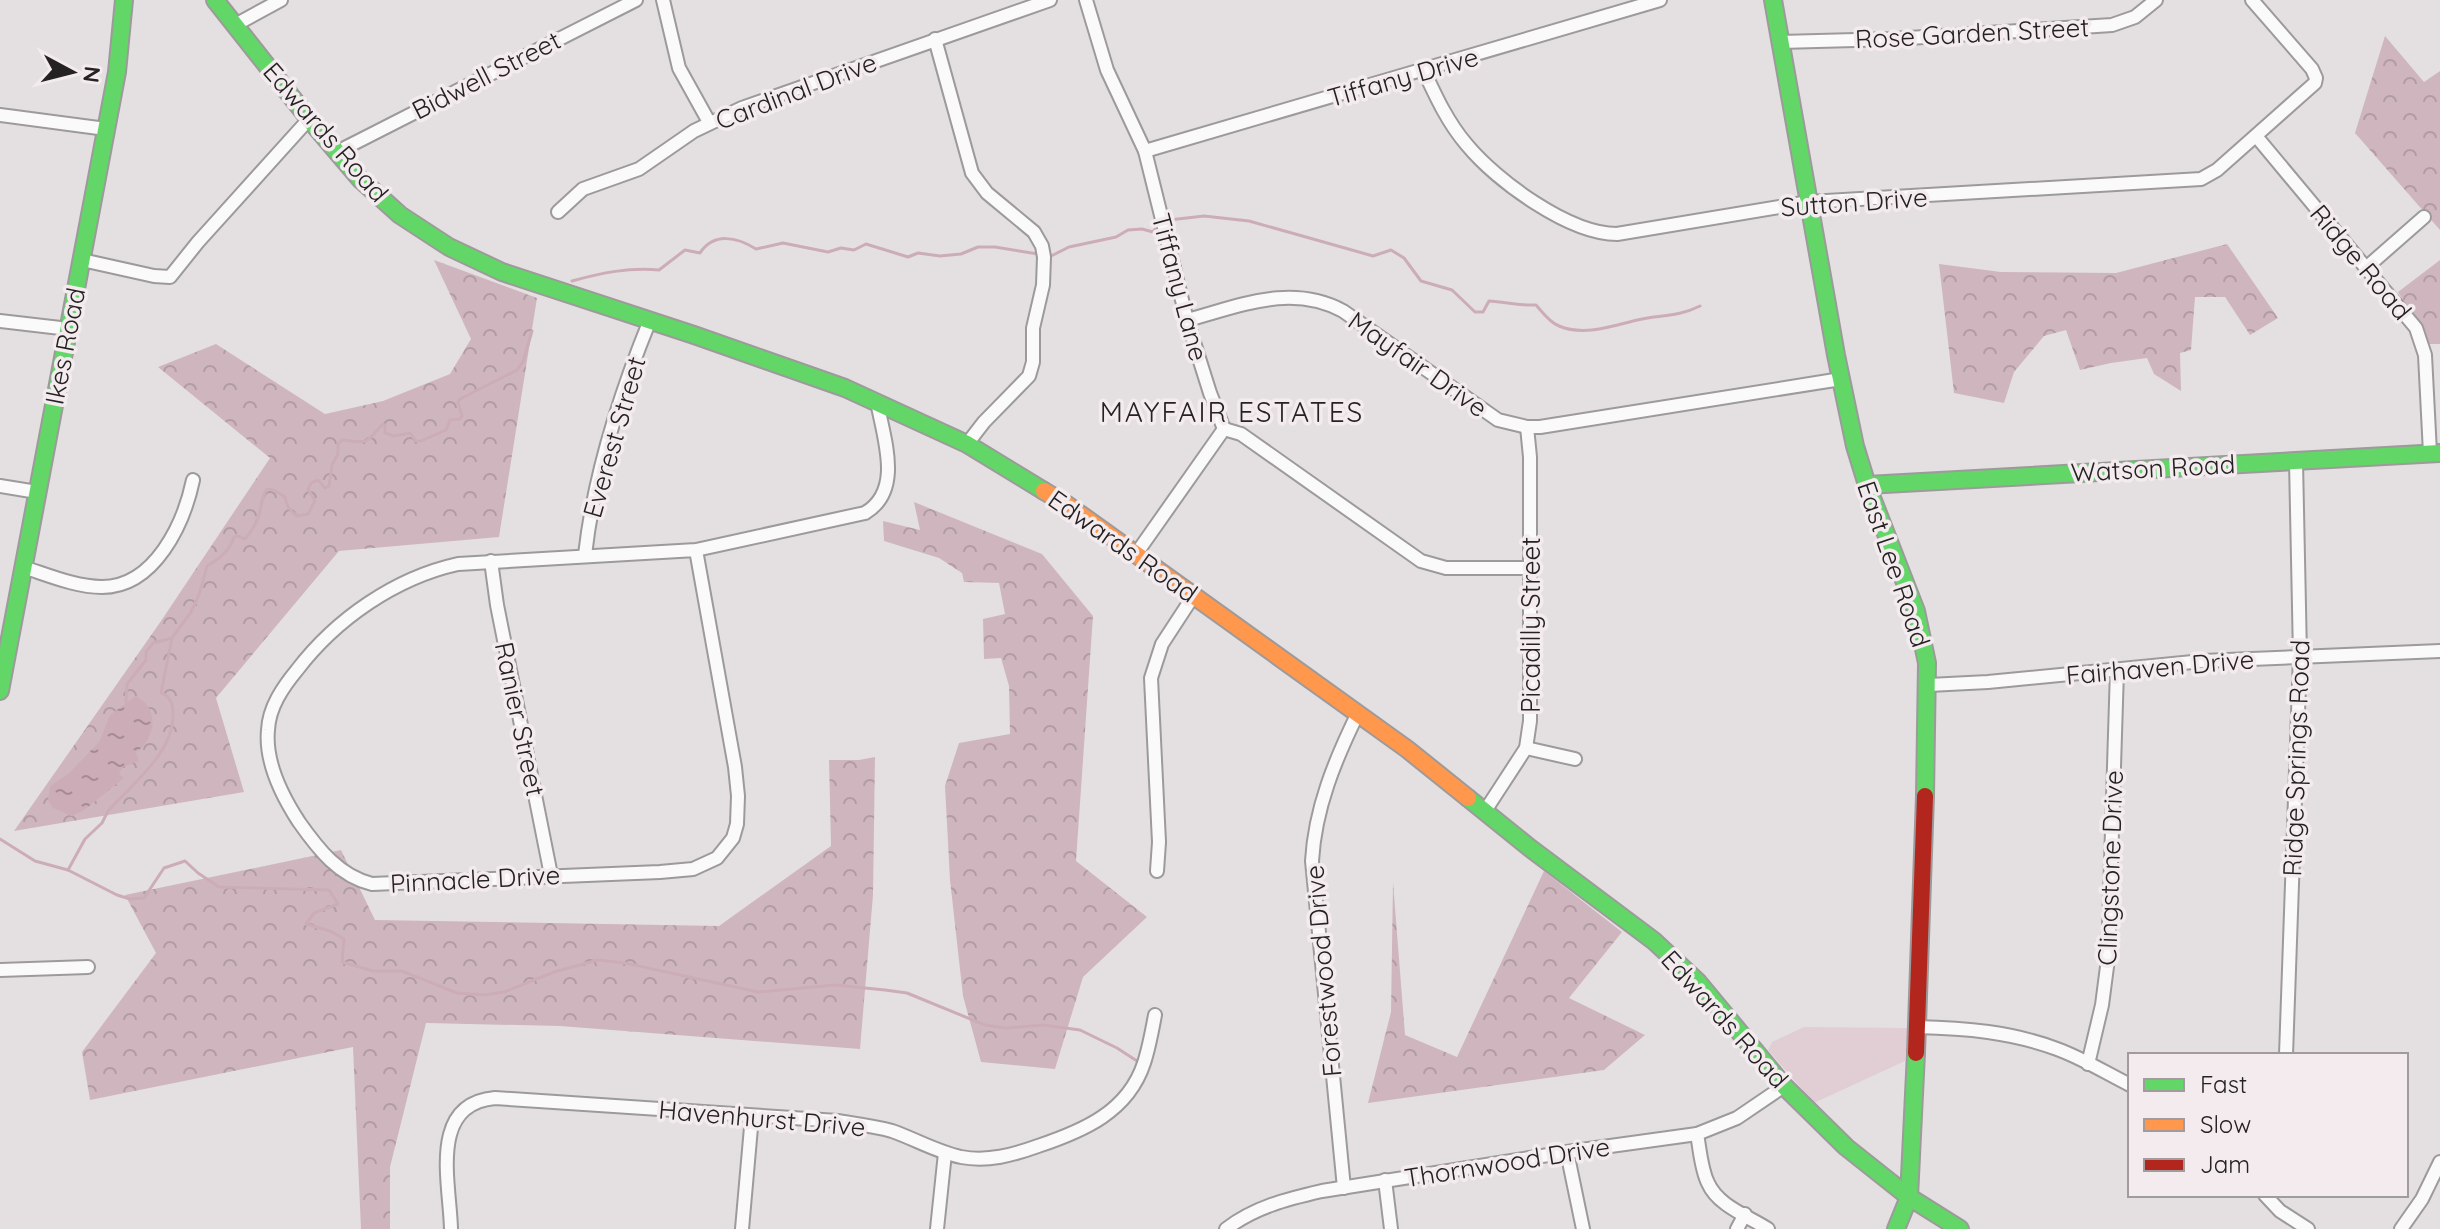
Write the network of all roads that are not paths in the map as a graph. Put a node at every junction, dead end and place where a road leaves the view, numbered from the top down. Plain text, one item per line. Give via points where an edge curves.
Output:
1 (124, 0) edge
2 (215, 0) edge
3 (281, 0) edge
4 (636, 0) edge
5 (663, 0) edge
6 (1050, 0) edge
7 (1086, 0) edge
8 (1660, 0) edge
9 (1773, 0) edge
10 (2156, 0) edge
11 (2252, 0) edge
12 (235, 25) junction
13 (935, 39) junction
14 (1780, 42) junction
15 (1424, 71) junction
16 (0, 115) edge
17 (309, 119) junction
18 (709, 122) junction
19 (106, 129) junction
20 (2256, 136) junction
21 (1145, 151) junction
22 (337, 152) junction
23 (1809, 202) junction
24 (558, 212) dead end
25 (2424, 217) dead end
26 (82, 260) junction
27 (2367, 267) junction
28 (650, 320) junction
29 (1187, 320) junction
30 (0, 321) edge
31 (69, 329) junction
32 (1841, 379) junction
33 (877, 401) junction
34 (1527, 427) junction
35 (1224, 429) junction
36 (967, 444) junction
37 (2435, 453) edge
38 (2296, 461) junction
39 (193, 480) dead end
40 (1867, 485) junction
41 (0, 486) edge
42 (37, 492) junction
43 (696, 550) junction
44 (1136, 554) junction
45 (585, 555) junction
46 (491, 561) junction
47 (23, 567) junction
48 (1530, 568) junction
49 (1194, 595) junction
50 (2440, 651) edge
51 (2300, 656) junction
52 (3, 657) edge
53 (2117, 670) junction
54 (1929, 685) junction
55 (0, 691) edge
56 (1358, 713) junction
57 (1526, 748) junction
58 (1575, 759) dead end
59 (1485, 811) junction
60 (1157, 871) dead end
61 (551, 875) junction
62 (88, 967) dead end
63 (0, 970) edge
64 (1155, 1015) dead end
65 (1917, 1027) junction
66 (2286, 1053) edge
67 (2088, 1064) junction
68 (2128, 1084) edge
69 (1784, 1086) junction
70 (752, 1116) junction
71 (1697, 1134) junction
72 (1567, 1152) junction
73 (945, 1153) junction
74 (2440, 1162) edge
75 (1385, 1180) junction
76 (1344, 1188) junction
77 (1909, 1197) junction
78 (2267, 1197) edge
79 (2280, 1197) edge
80 (2280, 1211) junction
81 (1745, 1214) junction
82 (451, 1229) edge
83 (742, 1229) edge
84 (937, 1229) edge
85 (1226, 1229) edge
86 (1391, 1229) edge
87 (1583, 1229) edge
88 (1737, 1229) edge
89 (1768, 1229) edge
90 (1896, 1229) edge
91 (1960, 1229) edge
92 (2308, 1229) edge
93 (2401, 1229) edge

1 - 19 street, Ikes Road
2 - 12 street, Edwards Road
3 - 12 street
4 - 22 street, Bidwell Street
5 - 18 street via 679,68
6 - 13 street, Cardinal Drive
7 - 21 street, Tiffany Lane via 1107,70
8 - 15 street, Tiffany Drive
9 - 14 street, East Lee Road
10 - 14 street, Rose Garden Street via 2135,17 2112,25
11 - 20 street, Sutton Drive via 2316,78
12 - 17 street, Edwards Road
13 - 18 street, Cardinal Drive
13 - 36 street via 972,173 987,193 1034,232 1044,257 1029,376
14 - 23 street, East Lee Road
15 - 21 street, Tiffany Drive
15 - 23 street, Sutton Drive via 1451,124 1485,164 1541,206 1593,230 1626,233
16 - 19 street
17 - 22 street, Edwards Road
17 - 26 street via 170,277
18 - 24 street, Cardinal Drive via 639,169 583,189
19 - 26 street, Ikes Road
20 - 23 street, Sutton Drive via 2217,170 2189,182
20 - 27 street, Ridge Road
21 - 29 street, Tiffany Lane
22 - 28 street, Edwards Road via 383,202 449,247 502,272
23 - 32 street, East Lee Road
25 - 27 street
26 - 31 street, Ikes Road
27 - 37 street, Ridge Road via 2408,316 2422,342
28 - 33 street, Edwards Road
28 - 45 street, Everest Street via 601,461
29 - 34 street, Mayfair Drive via 1272,298 1324,302 1498,420
29 - 35 street, Tiffany Lane
30 - 31 street
31 - 42 street, Ikes Road
32 - 34 street, Mayfair Drive
32 - 40 street, East Lee Road
33 - 36 street, Edwards Road
33 - 43 street, Pinnacle Drive via 889,478 875,506 858,516
34 - 48 street, Picadilly Street
35 - 44 street
35 - 48 street via 1241,434 1421,561 1446,568
36 - 44 street, Edwards Road
37 - 38 street, Watson Road
38 - 40 street, Watson Road
38 - 51 street, Ridge Springs Road
39 - 47 street via 168,544 127,582 92,586
40 - 54 street, East Lee Road via 1916,611
41 - 42 street
42 - 47 street, Ikes Road
43 - 45 street, Pinnacle Drive
43 - 61 street, Pinnacle Drive via 735,767 739,810 733,838 717,858 693,869
44 - 49 street, Edwards Road
45 - 46 street, Pinnacle Drive
46 - 61 street, Ranier Street
46 - 61 street, Pinnacle Drive via 428,572 368,604 329,633 277,698 268,723 269,752 284,796 310,837 354,878 381,884
47 - 52 street, Ikes Road
48 - 57 street, Picadilly Street
49 - 56 street, Edwards Road
49 - 60 street via 1162,644 1151,678
50 - 51 street, Fairhaven Drive
51 - 53 street, Fairhaven Drive
51 - 66 street, Ridge Springs Road
52 - 55 street, Ikes Road
53 - 54 street, Fairhaven Drive
53 - 67 street, Clingstone Drive via 2108,959
54 - 65 street, East Lee Road
56 - 59 street, Edwards Road
56 - 76 street, Forestwood Drive via 1326,788 1312,861
57 - 58 street
57 - 59 street, Picadilly Street
59 - 69 street, Edwards Road via 1676,960
62 - 63 street
64 - 73 street, Havenhurst Drive via 1138,1078 1100,1121 1005,1157 974,1159
65 - 67 street via 2004,1034 2061,1050
65 - 77 street, East Lee Road
67 - 68 street
69 - 71 street, Thornwood Drive via 1737,1118
69 - 77 street, Edwards Road via 1846,1147
70 - 73 street, Havenhurst Drive via 865,1125
70 - 82 street, Havenhurst Drive via 478,1101 460,1112 449,1134
70 - 83 street
71 - 72 street, Thornwood Drive
71 - 81 street via 1709,1187
72 - 75 street, Thornwood Drive
72 - 87 street
73 - 84 street
74 - 93 street
75 - 76 street, Thornwood Drive
75 - 86 street
76 - 85 street, Thornwood Drive via 1276,1202
77 - 90 street, East Lee Road
77 - 91 street, Edwards Road
78 - 80 street
79 - 80 street
80 - 92 street
81 - 88 street
81 - 89 street

